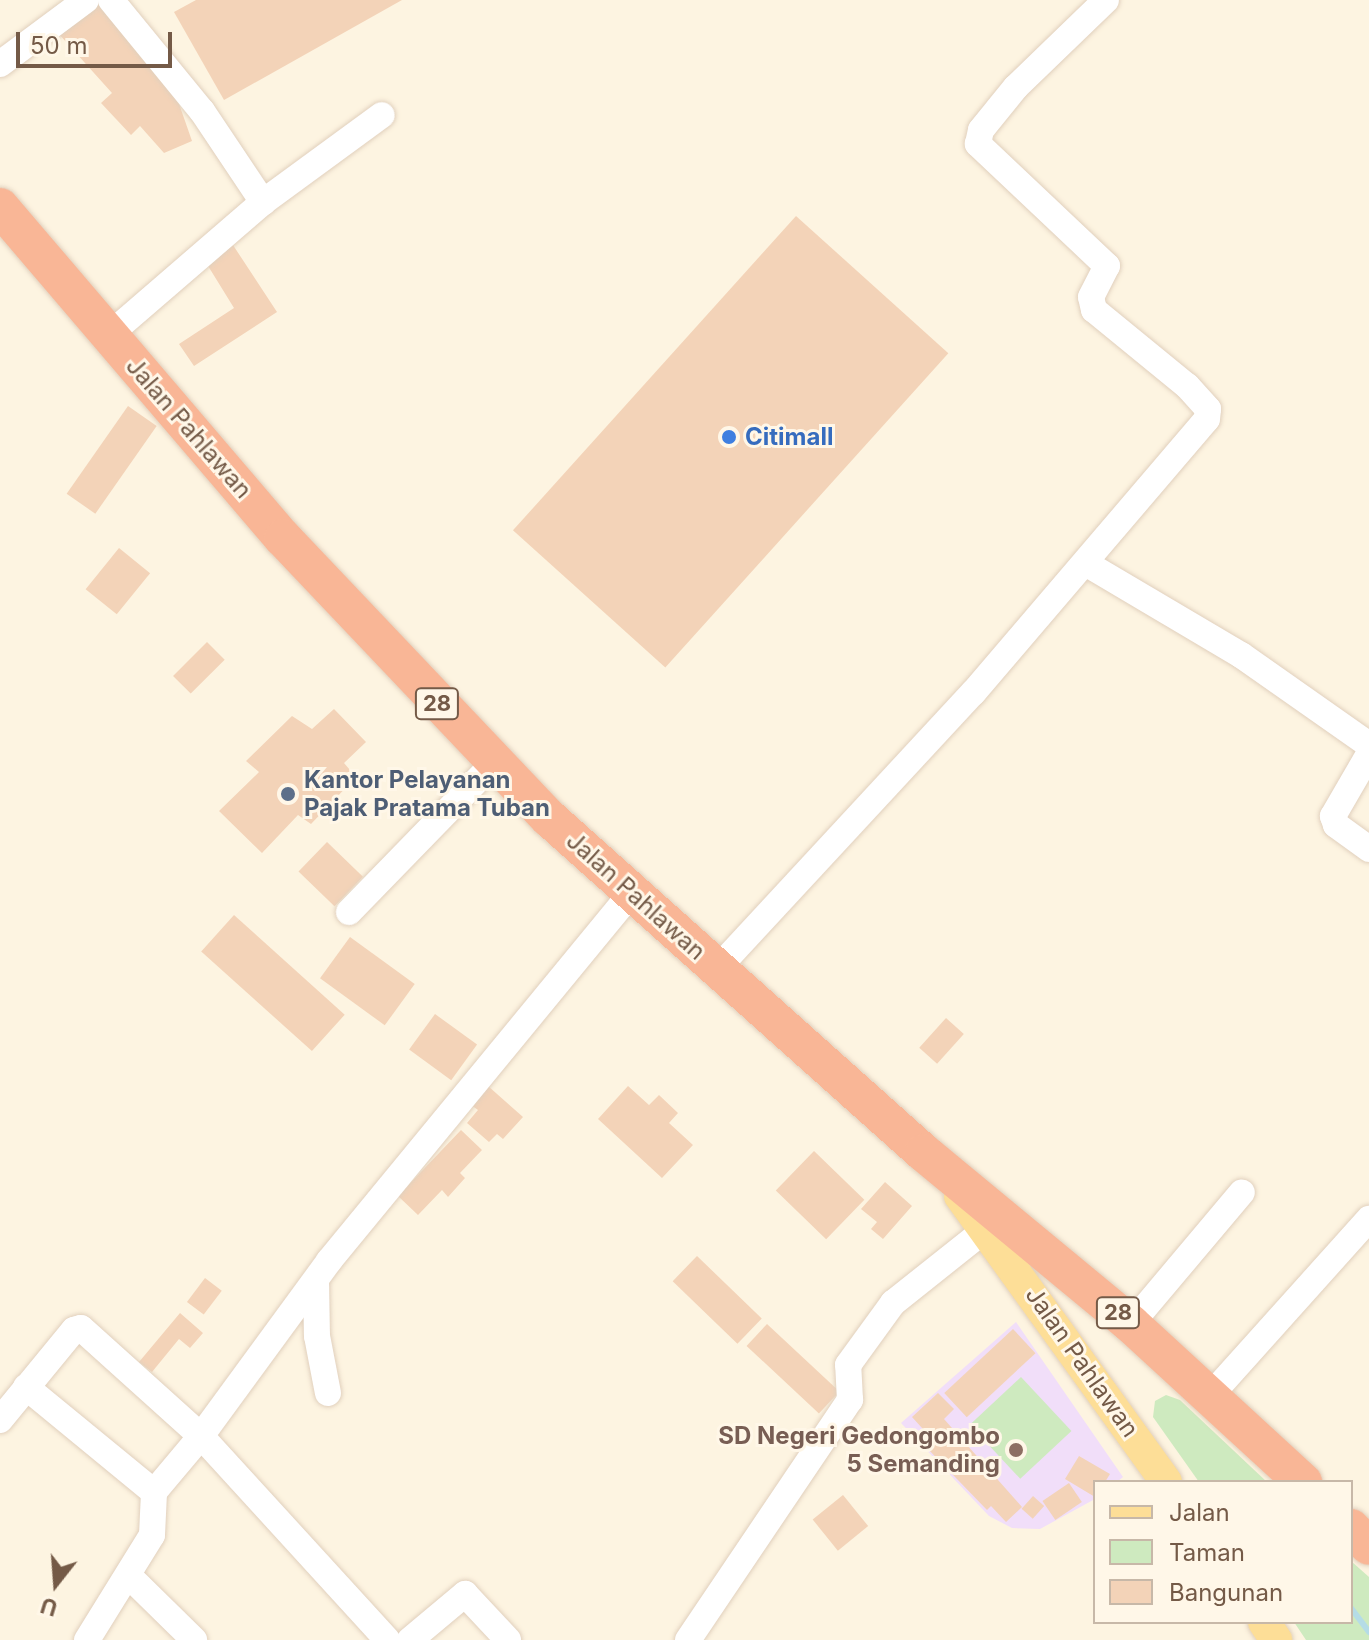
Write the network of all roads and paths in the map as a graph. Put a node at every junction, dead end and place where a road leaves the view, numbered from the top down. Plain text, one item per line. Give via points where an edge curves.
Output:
1 (86, 0) edge
2 (111, 0) edge
3 (1106, 0) edge
4 (0, 64) edge
5 (382, 115) dead end
6 (263, 202) junction
7 (0, 207) edge
8 (109, 335) junction
9 (1087, 564) junction
10 (1369, 745) edge
11 (1369, 754) edge
12 (495, 762) junction
13 (1369, 849) edge
14 (631, 893) junction
15 (349, 912) dead end
16 (717, 969) junction
17 (924, 1153) junction
18 (1242, 1192) dead end
19 (1369, 1219) edge
20 (986, 1229) junction
21 (316, 1281) junction
22 (1131, 1324) junction
23 (26, 1387) junction
24 (328, 1393) dead end
25 (1210, 1396) junction
26 (0, 1420) edge
27 (201, 1436) junction
28 (1165, 1480) edge
29 (1301, 1480) edge
30 (154, 1492) junction
31 (1353, 1530) edge
32 (1369, 1546) edge
33 (130, 1577) junction
34 (87, 1640) edge
35 (194, 1640) edge
36 (387, 1640) edge
37 (410, 1640) edge
38 (508, 1640) edge
39 (688, 1640) edge

1 - 4 street
2 - 6 street via 202,111
3 - 9 street via 1016,87 981,130 978,144 1107,266 1091,297 1094,310 1208,409 1204,424
5 - 6 street
6 - 8 street
7 - 8 highway, Jalan Pahlawan / 28
8 - 12 highway, Jalan Pahlawan / 28 via 283,538
9 - 10 street via 1241,655
9 - 16 street
11 - 13 street via 1333,818
12 - 14 highway, Jalan Pahlawan / 28
12 - 15 street
14 - 16 highway, Jalan Pahlawan / 28
14 - 21 street
16 - 17 highway, Jalan Pahlawan / 28
17 - 20 main road, Jalan Pahlawan
17 - 22 highway, 28
18 - 22 street
19 - 25 street
20 - 28 main road, Jalan Pahlawan
20 - 39 street via 893,1303 848,1365 850,1400
21 - 24 street via 317,1336
21 - 27 street
22 - 25 highway, 28
23 - 26 street
23 - 27 street via 81,1328
23 - 30 street
25 - 29 highway, 28
27 - 30 street
27 - 36 street
30 - 33 street via 152,1535
31 - 32 highway
33 - 34 street
33 - 35 street
37 - 38 street via 465,1594

